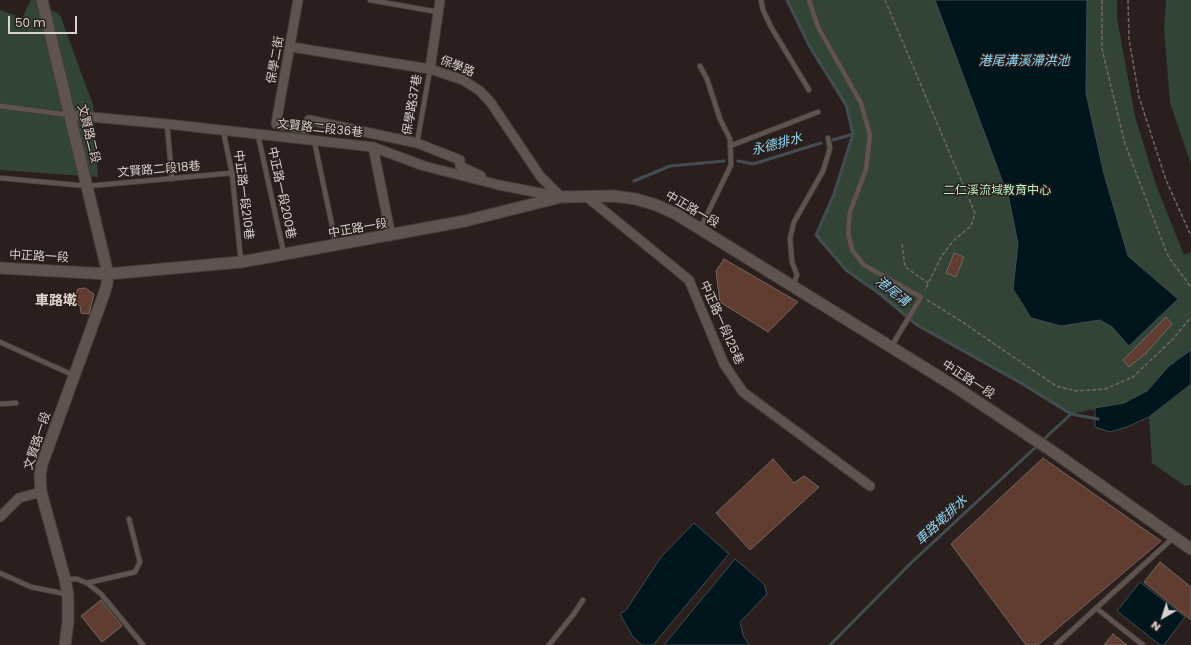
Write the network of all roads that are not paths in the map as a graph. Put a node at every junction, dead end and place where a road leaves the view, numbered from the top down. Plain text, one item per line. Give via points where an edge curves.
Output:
1 (42, 0) edge
2 (298, 0) edge
3 (370, 0) edge
4 (440, 0) edge
5 (761, 0) edge
6 (809, 0) edge
7 (438, 12) junction
8 (291, 47) junction
9 (700, 66) dead end
10 (430, 69) junction
11 (809, 90) dead end
12 (0, 106) edge
13 (818, 112) dead end
14 (70, 115) junction
15 (166, 124) junction
16 (223, 130) junction
17 (258, 135) junction
18 (828, 138) dead end
19 (314, 140) junction
20 (417, 143) junction
21 (730, 146) junction
22 (372, 147) junction
23 (232, 173) junction
24 (0, 178) edge
25 (172, 179) junction
26 (499, 185) junction
27 (88, 186) junction
28 (561, 197) junction
29 (587, 197) junction
30 (700, 229) junction
31 (392, 236) junction
32 (337, 246) junction
33 (284, 256) junction
34 (241, 262) junction
35 (0, 268) edge
36 (108, 274) junction
37 (793, 286) junction
38 (0, 342) edge
39 (891, 347) junction
40 (75, 376) junction
41 (16, 403) dead end
42 (0, 404) edge
43 (870, 486) dead end
44 (41, 492) junction
45 (0, 517) edge
46 (129, 519) dead end
47 (1174, 537) junction
48 (1191, 549) edge
49 (0, 573) edge
50 (65, 579) junction
51 (87, 582) junction
52 (68, 595) junction
53 (583, 600) dead end
54 (1096, 608) junction
55 (64, 645) edge
56 (143, 645) edge
57 (549, 645) edge
58 (1056, 645) edge
59 (1143, 645) edge

1 - 14 main road, 文賢路二段
2 - 8 street, 保學二街
3 - 7 lane
4 - 7 street
5 - 11 lane via 771,27
6 - 39 lane via 818,27 861,103 870,135 866,169 850,212 848,232 852,250 864,265 922,297
7 - 10 street
8 - 10 street, 保學路
8 - 20 street, 保學二街 via 276,124 306,129 309,120
9 - 21 lane via 730,140
10 - 20 lane, 保學路37巷
10 - 28 street, 保學路 via 463,80 480,91 501,115 540,176
12 - 14 lane
13 - 21 lane
14 - 15 street, 文賢路二段36巷
14 - 27 main road, 文賢路二段
15 - 16 street, 文賢路二段36巷
15 - 25 lane
16 - 17 street, 文賢路二段36巷
16 - 23 lane, 中正路一段210巷
17 - 19 street, 文賢路二段36巷
17 - 33 lane, 中正路一段200巷
18 - 37 lane via 830,148 823,171 794,222 790,238 792,262 797,275
19 - 22 street, 文賢路二段36巷
19 - 32 lane
20 - 26 street via 460,160 460,166
21 - 30 lane via 732,165
22 - 26 street, 文賢路二段36巷 via 424,166
22 - 31 street
23 - 25 lane, 文賢路二段18巷
23 - 34 lane, 中正路一段210巷
24 - 27 lane, 文賢路二段18巷
25 - 27 lane, 文賢路二段18巷
26 - 28 street, 文賢路二段36巷
27 - 36 main road, 文賢路二段
28 - 29 main road, 中正路一段
28 - 31 main road, 中正路一段
29 - 30 main road, 中正路一段 via 626,197 646,201 676,214
29 - 43 street, 中正路一段125巷 via 689,280 724,364 742,392
30 - 37 main road, 中正路一段
31 - 32 main road, 中正路一段
32 - 33 main road, 中正路一段
33 - 34 main road, 中正路一段
34 - 36 main road, 中正路一段
35 - 36 main road, 中正路一段
36 - 40 main road, 文賢路一段 via 107,284
37 - 39 main road, 中正路一段
38 - 40 lane
39 - 47 main road, 中正路一段 via 1026,434
40 - 44 main road, 文賢路一段 via 42,464 39,480
41 - 42 lane
44 - 45 street via 20,498
44 - 50 main road, 文賢路一段
46 - 51 lane via 140,562 135,572
47 - 48 main road, 中正路一段
47 - 54 lane
49 - 52 lane via 31,587
50 - 51 lane
50 - 52 main road, 文賢路一段
51 - 56 lane via 101,594
52 - 55 main road, 文賢路一段 via 68,622
53 - 57 lane
54 - 58 lane
54 - 59 lane

